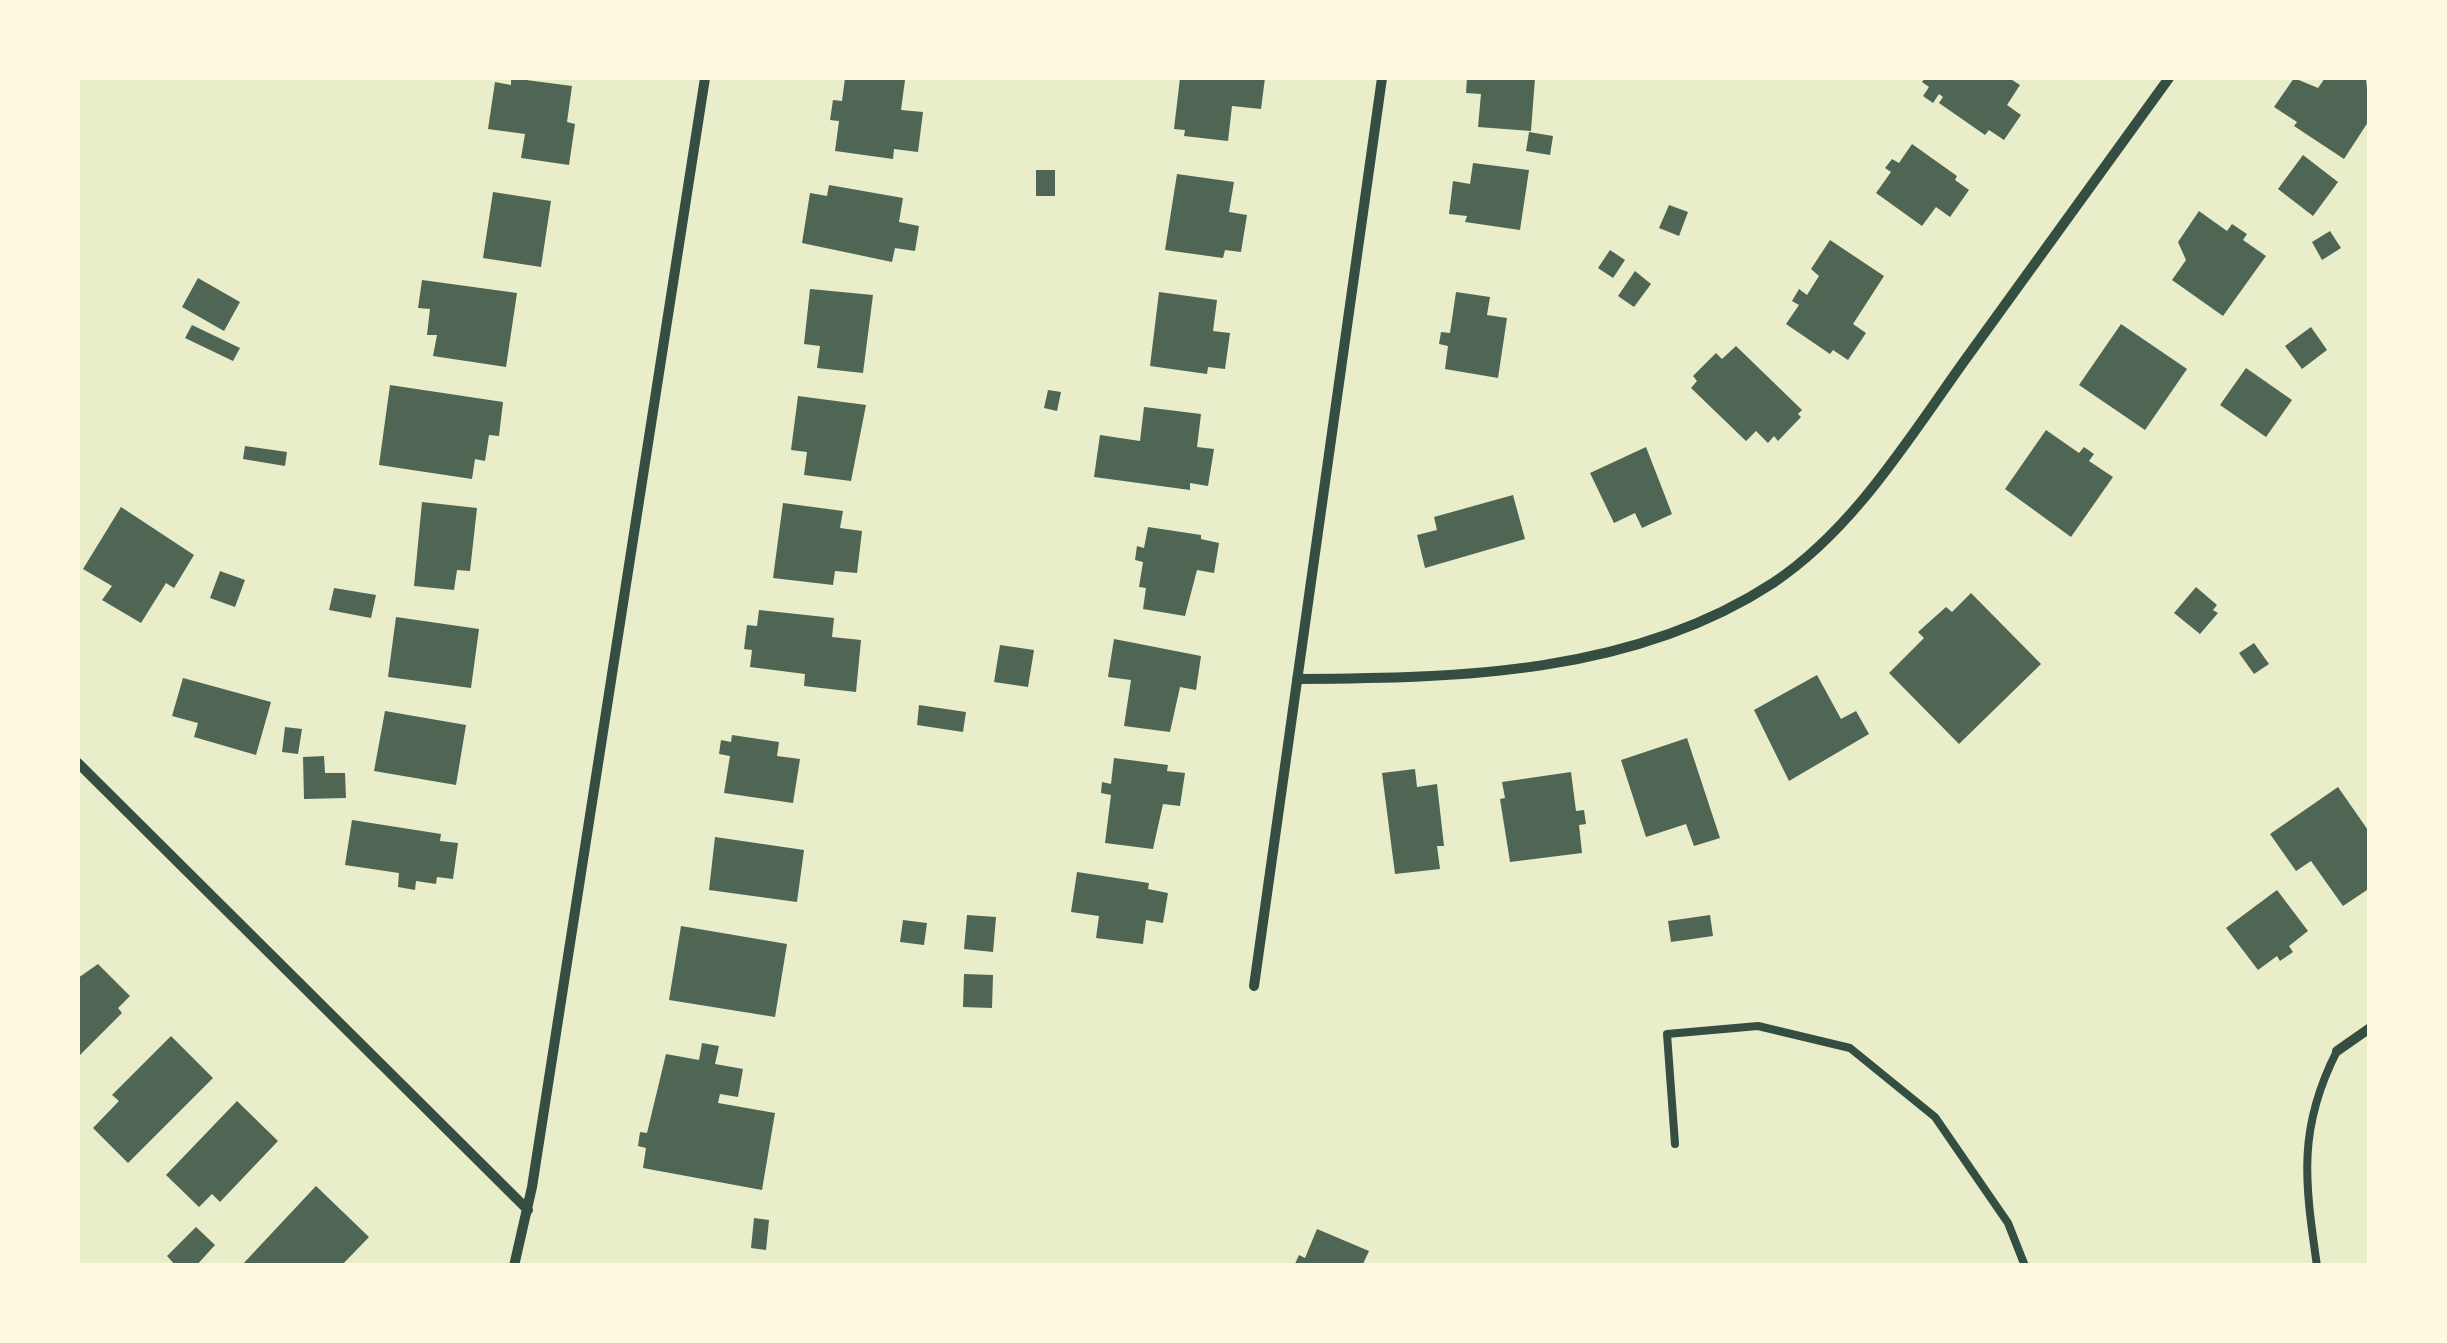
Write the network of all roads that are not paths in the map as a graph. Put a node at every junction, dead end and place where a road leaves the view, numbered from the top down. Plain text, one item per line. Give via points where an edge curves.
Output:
1 (705, 78) edge
2 (1382, 78) edge
3 (2169, 78) edge
4 (1297, 679) junction
5 (78, 763) edge
6 (1254, 986) dead end
7 (2370, 1028) edge
8 (2337, 1052) joint
9 (1675, 1144) dead end
10 (528, 1210) junction
11 (514, 1266) edge
12 (2025, 1266) edge
13 (2317, 1266) edge

1 - 10 street
2 - 4 street
3 - 4 street via 1892,462 1829,538 1773,582 1705,618 1623,649 1541,666 1466,676
4 - 6 street
5 - 10 street
7 - 8 street
8 - 13 lane via 2316,1092 2307,1138
9 - 12 lane via 1667,1034 1758,1026 1850,1048 1935,1117 2008,1223
10 - 11 street

